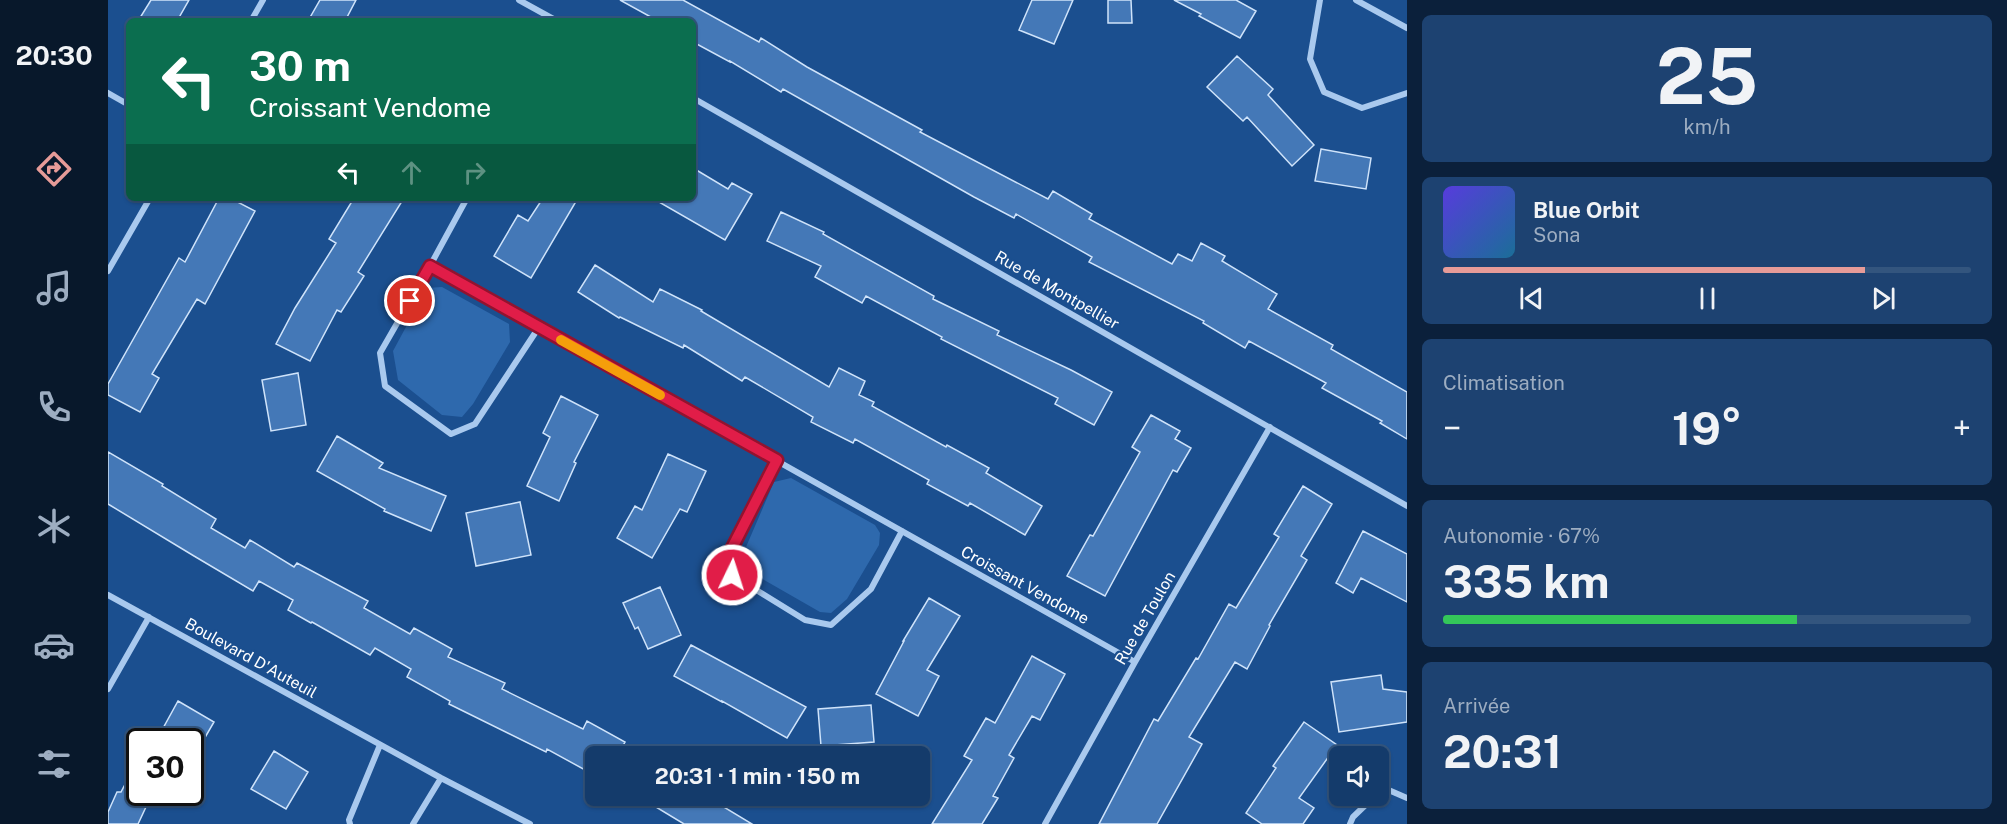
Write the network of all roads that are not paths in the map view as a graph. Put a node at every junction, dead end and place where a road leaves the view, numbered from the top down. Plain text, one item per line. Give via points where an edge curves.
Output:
1 (263, 0) edge
2 (519, 0) edge
3 (1320, 0) edge
4 (1356, 0) edge
5 (253, 18) edge
6 (551, 18) edge
7 (1407, 28) edge
8 (108, 93) edge
9 (1407, 93) edge
10 (696, 101) edge
11 (126, 103) edge
12 (148, 201) edge
13 (464, 201) edge
14 (430, 266) junction
15 (108, 271) edge
16 (539, 327) junction
17 (1270, 427) junction
18 (777, 460) junction
19 (1407, 506) edge
20 (902, 531) junction
21 (108, 595) edge
22 (149, 617) junction
23 (1135, 662) junction
24 (108, 689) edge
25 (380, 745) junction
26 (441, 778) junction
27 (1389, 790) edge
28 (1407, 798) edge
29 (1364, 806) edge
30 (350, 824) edge
31 (413, 824) edge
32 (530, 824) edge
33 (1045, 824) edge
34 (1350, 824) edge

1 - 5 street
2 - 6 street
3 - 9 street via 1310,59 1324,92 1362,108
4 - 7 street
8 - 11 street
10 - 17 street, Rue de Montpellier
12 - 15 street
13 - 14 street
14 - 16 street, Croissant Vendome
14 - 16 street via 380,353 385,386 451,434 475,424
16 - 18 street, Croissant Vendome
17 - 19 street, Rue de Montpellier
17 - 23 street, Rue de Toulon
18 - 20 street, Croissant Vendome
18 - 20 street via 730,552 732,575 805,620 831,625 871,589
20 - 23 street, Croissant Vendome
21 - 22 street, Boulevard D'Auteuil
22 - 24 street
22 - 25 street, Boulevard D'Auteuil
23 - 33 street, Rue de Toulon
25 - 26 street, Boulevard D'Auteuil
25 - 30 street
26 - 31 street
26 - 32 street, Boulevard D'Auteuil
27 - 28 street
29 - 34 street

